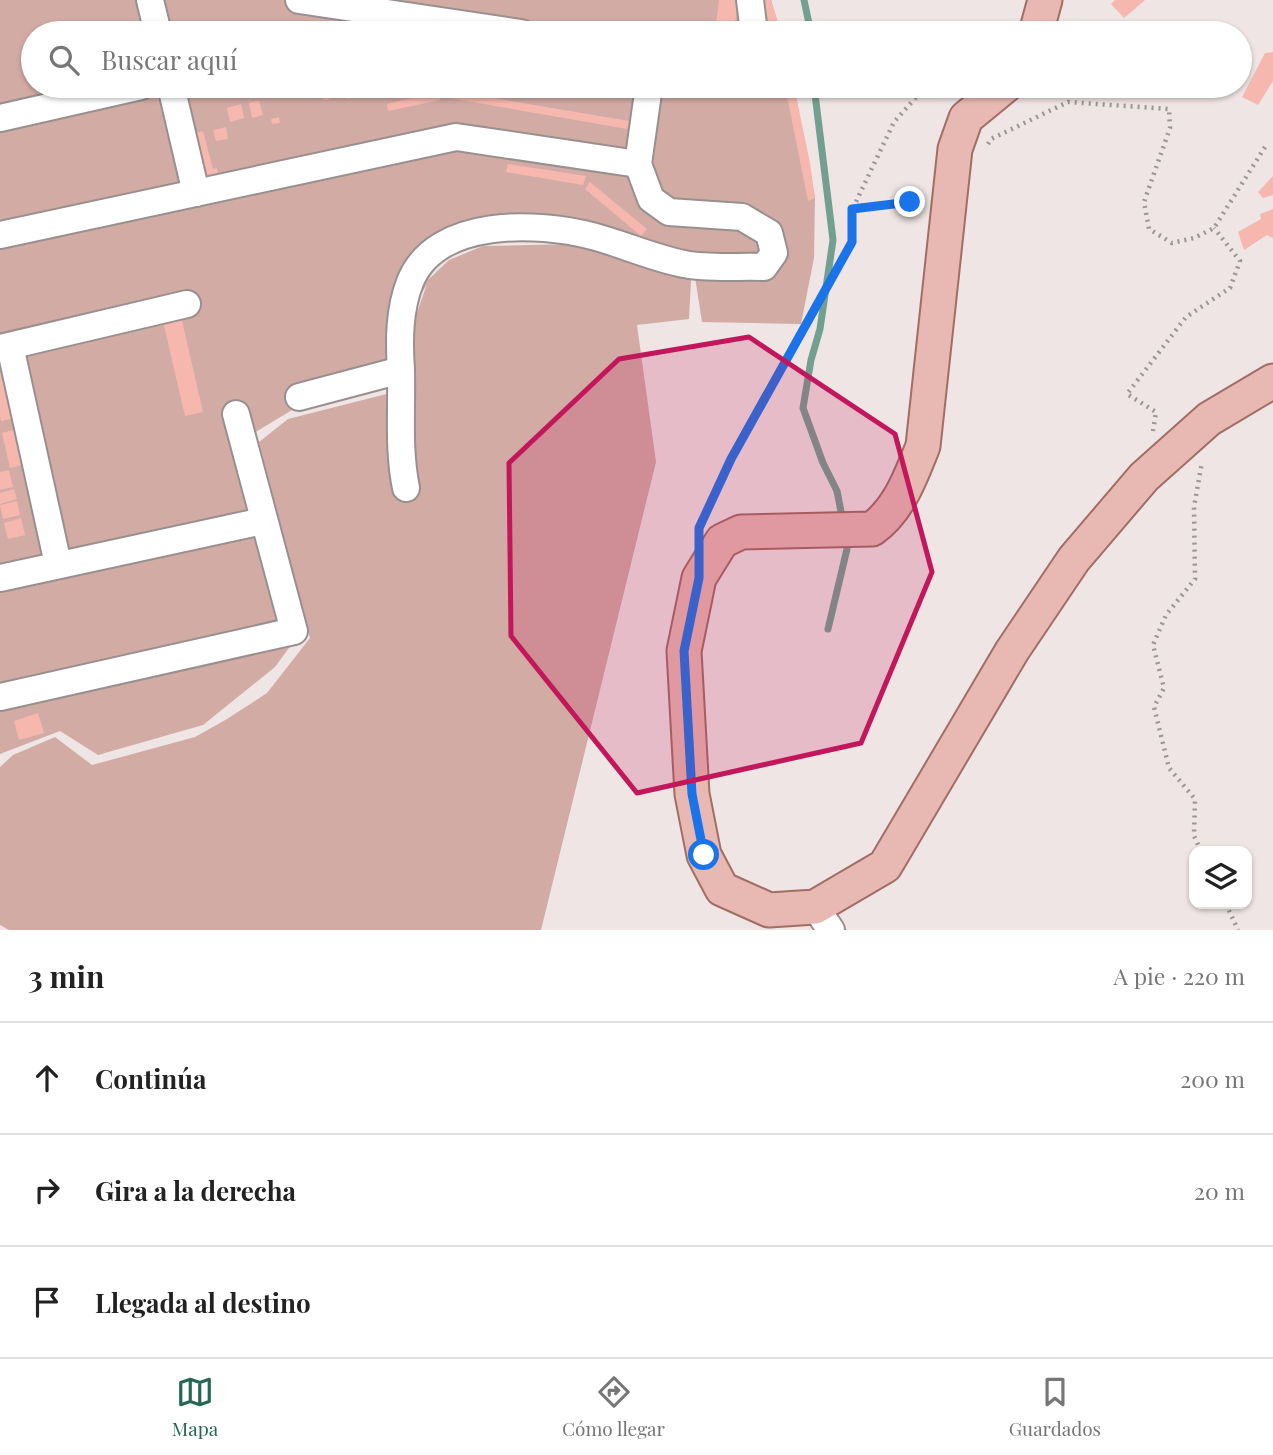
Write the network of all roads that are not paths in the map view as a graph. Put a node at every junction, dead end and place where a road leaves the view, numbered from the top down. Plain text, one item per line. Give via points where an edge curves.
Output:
1 (150, 0) edge
2 (299, 0) edge
3 (750, 0) edge
4 (1045, 0) edge
5 (155, 21) edge
6 (426, 21) edge
7 (753, 21) edge
8 (1039, 21) edge
9 (88, 98) edge
10 (174, 98) edge
11 (647, 98) edge
12 (990, 98) edge
13 (0, 118) edge
14 (638, 164) junction
15 (195, 193) junction
16 (0, 235) edge
17 (187, 304) dead end
18 (5, 347) edge
19 (401, 370) junction
20 (1273, 381) edge
21 (299, 397) dead end
22 (236, 414) dead end
23 (407, 488) dead end
24 (262, 522) junction
25 (58, 565) junction
26 (0, 578) edge
27 (0, 697) edge
28 (823, 919) edge

1 - 5 lane
2 - 6 lane
3 - 7 lane
4 - 8 main road
9 - 13 lane
10 - 15 lane
11 - 14 lane
12 - 28 main road via 966,118 955,149 923,446 906,488 872,529 761,530 741,532 722,541 699,578 684,651 692,794 704,855 722,889 769,909
14 - 15 lane via 456,137
14 - 19 lane via 651,199 669,212 742,217 769,233 774,253 764,267 685,265 591,235 525,225 460,237 427,259 410,281 401,315
15 - 16 lane
17 - 18 lane
18 - 25 lane
19 - 21 lane
19 - 23 lane via 400,459
20 - 28 main road via 1209,419 1144,477 1074,559 1012,651 885,866
22 - 24 lane
24 - 25 lane
24 - 27 lane via 294,631
25 - 26 lane

